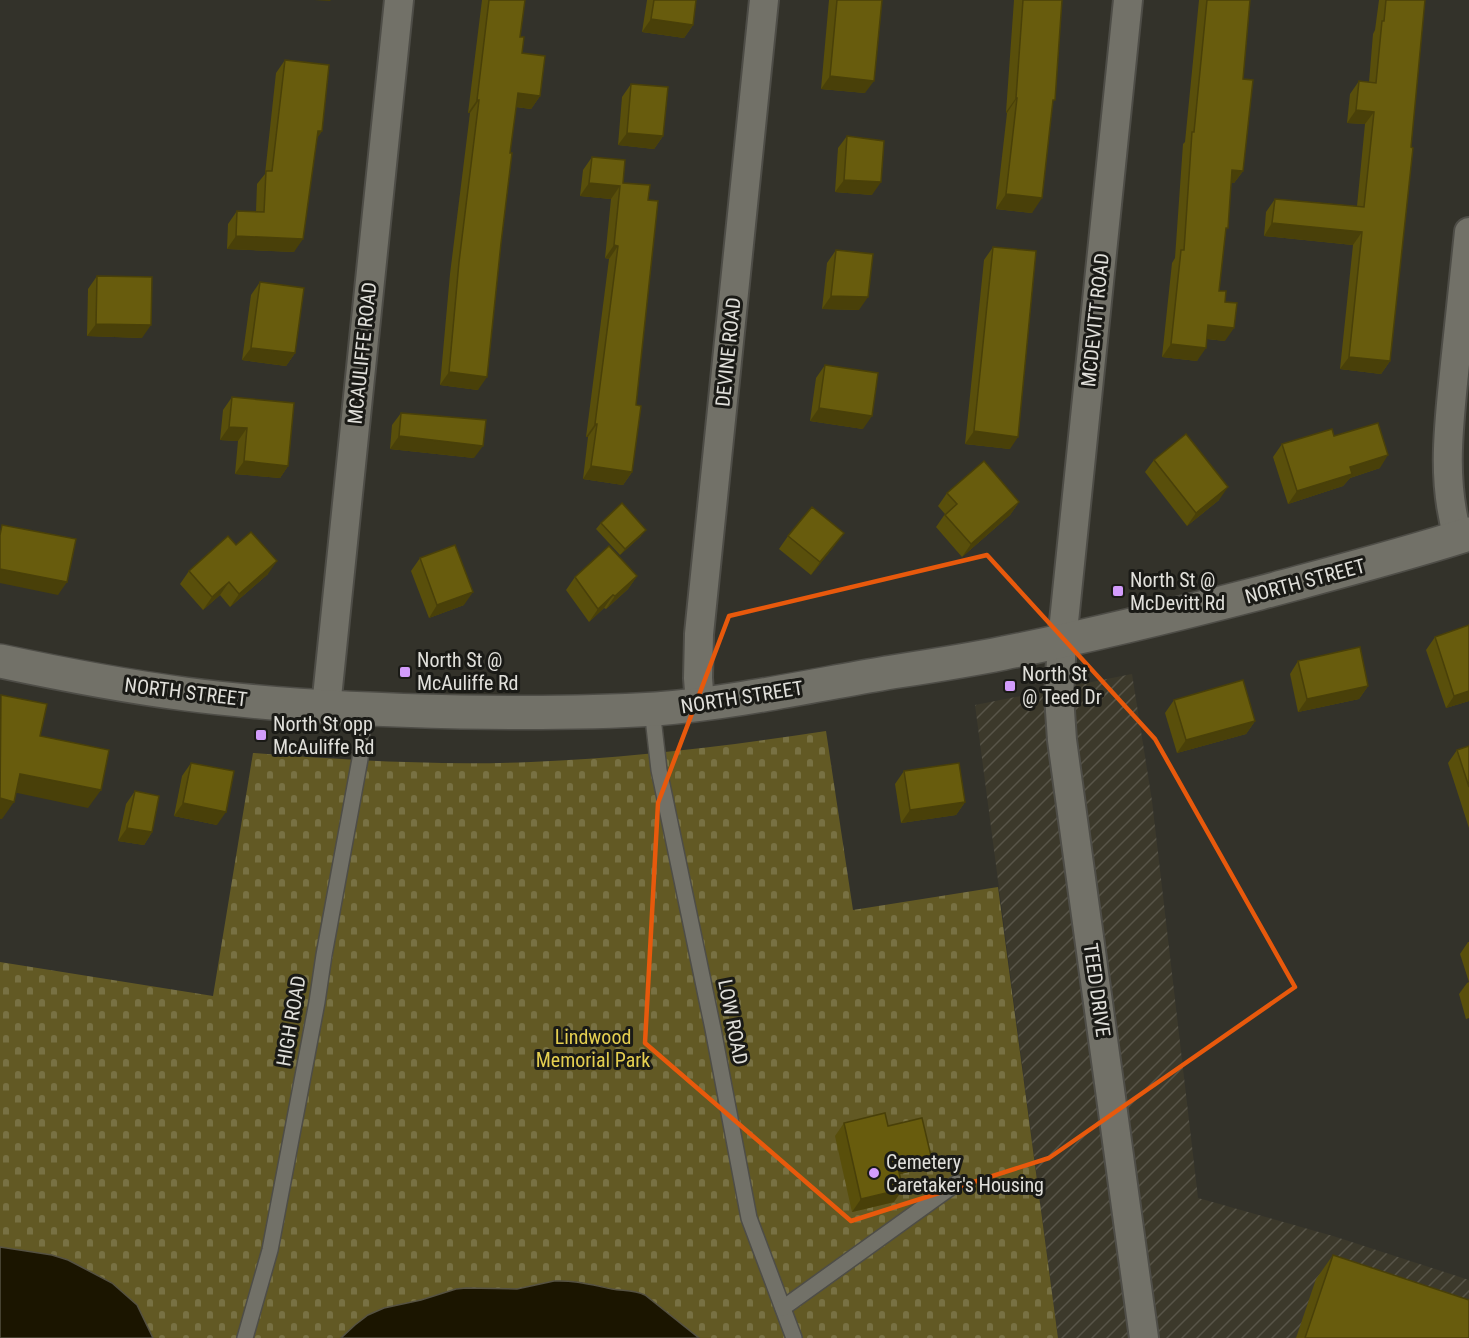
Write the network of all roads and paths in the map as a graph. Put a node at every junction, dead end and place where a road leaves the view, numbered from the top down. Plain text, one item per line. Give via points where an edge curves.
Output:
1 (399, 0) edge
2 (764, 0) edge
3 (1128, 0) edge
4 (1469, 232) edge
5 (1463, 536) edge
6 (1062, 640) junction
7 (0, 661) edge
8 (700, 704) junction
9 (326, 707) junction
10 (364, 709) junction
11 (652, 709) junction
12 (957, 1183) dead end
13 (783, 1308) junction
14 (245, 1338) edge
15 (794, 1338) edge
16 (1144, 1338) edge

1 - 9 street, MCAULIFFE ROAD
2 - 8 street, DEVINE ROAD via 699,634
3 - 6 street, MCDEVITT ROAD
4 - 5 street via 1447,451 1450,509
5 - 6 main road, NORTH STREET via 1227,602
6 - 8 main road, NORTH STREET
6 - 16 street, TEED DRIVE via 1060,718
7 - 9 main road, NORTH STREET via 184,694
8 - 11 main road, NORTH STREET
9 - 10 main road, NORTH STREET
10 - 11 main road, NORTH STREET via 521,713
10 - 14 lane, HIGH ROAD via 360,759 317,1002 270,1250
11 - 13 lane, LOW ROAD via 658,770 749,1218
12 - 13 lane
13 - 15 lane, LOW ROAD

